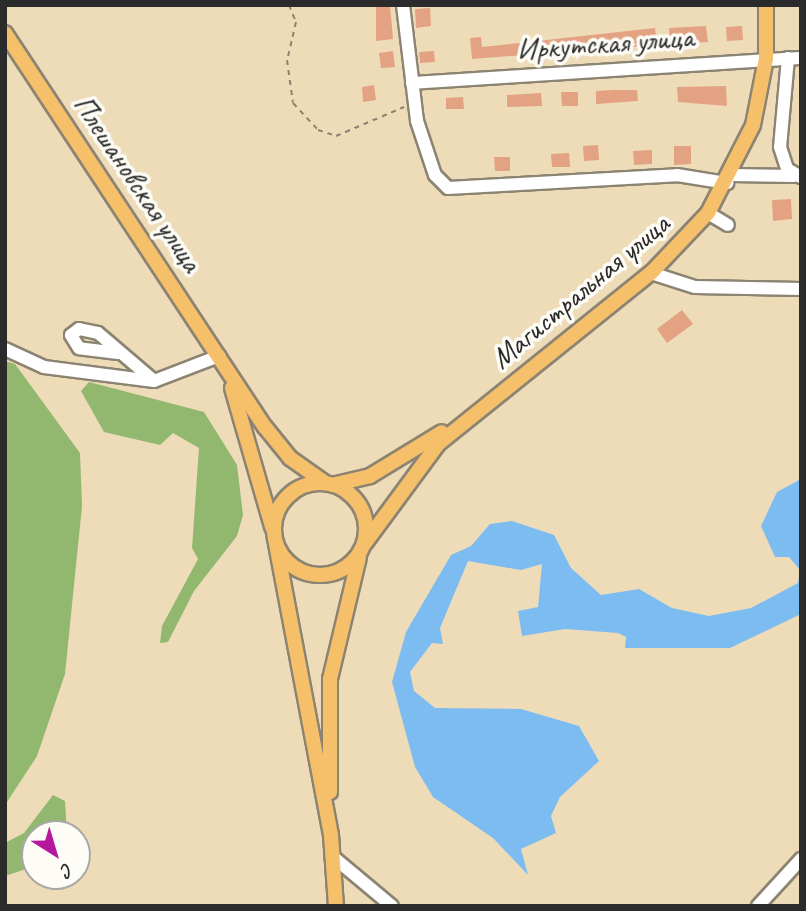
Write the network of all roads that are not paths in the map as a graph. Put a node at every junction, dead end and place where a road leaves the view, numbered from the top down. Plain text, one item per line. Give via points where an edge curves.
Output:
1 (403, 5) edge
2 (766, 5) edge
3 (5, 33) edge
4 (794, 58) edge
5 (766, 59) junction
6 (412, 83) junction
7 (797, 176) edge
8 (729, 179) junction
9 (708, 213) junction
10 (728, 225) dead end
11 (651, 273) junction
12 (801, 289) edge
13 (5, 349) edge
14 (118, 352) dead end
15 (221, 360) junction
16 (154, 381) junction
17 (473, 413) junction
18 (330, 483) junction
19 (275, 539) junction
20 (362, 549) junction
21 (331, 835) junction
22 (332, 856) junction
23 (801, 859) edge
24 (337, 906) edge
25 (392, 906) edge
26 (758, 906) edge

1 - 6 street
2 - 5 main road, Магистральная улица
3 - 15 main road, Плешановская улица
4 - 5 street, Иркутская улица
4 - 7 street via 780,147
5 - 6 street, Иркутская улица
5 - 8 main road, Магистральная улица via 753,125
6 - 8 street via 435,175 448,188 677,175
7 - 8 street
8 - 9 main road, Магистральная улица
9 - 10 street
9 - 11 main road, Магистральная улица
11 - 12 street via 695,287
11 - 17 main road, Магистральная улица
13 - 16 street via 44,367
14 - 16 street
15 - 16 street
15 - 18 main road, Плешановская улица via 285,452
15 - 19 main road
17 - 18 main road, Магистральная улица via 370,476
17 - 20 main road, Магистральная улица via 420,463
18 - 19 main road via 288,497
18 - 20 main road via 360,508
19 - 20 main road via 293,565 314,574 338,571
19 - 21 main road
20 - 21 main road via 330,679
21 - 22 main road
22 - 24 main road
22 - 25 street
23 - 26 street

